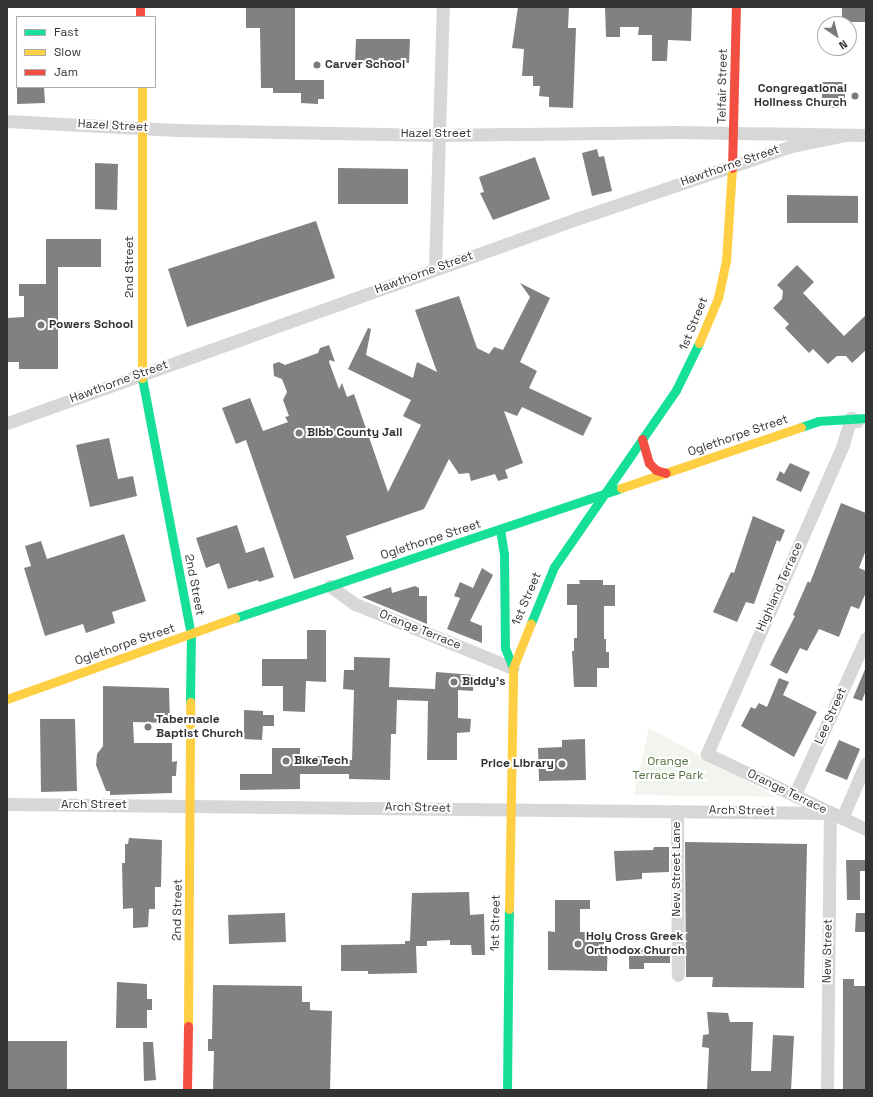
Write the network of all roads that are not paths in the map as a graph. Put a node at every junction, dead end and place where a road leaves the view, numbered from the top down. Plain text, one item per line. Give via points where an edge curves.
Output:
1 (443, 7) edge
2 (736, 7) edge
3 (142, 88) edge
4 (7, 121) edge
5 (143, 128) junction
6 (735, 132) junction
7 (437, 135) junction
8 (845, 135) junction
9 (866, 136) edge
10 (733, 165) junction
11 (435, 269) junction
12 (141, 373) junction
13 (851, 418) junction
14 (866, 418) edge
15 (7, 423) edge
16 (866, 425) edge
17 (642, 439) junction
18 (666, 473) junction
19 (601, 496) junction
20 (500, 529) junction
21 (330, 586) junction
22 (191, 635) junction
23 (866, 638) edge
24 (513, 668) junction
25 (7, 699) edge
26 (707, 754) joint
27 (866, 764) edge
28 (795, 794) junction
29 (7, 804) edge
30 (191, 807) junction
31 (509, 809) junction
32 (677, 811) junction
33 (830, 813) junction
34 (842, 818) junction
35 (866, 829) edge
36 (678, 975) dead end
37 (187, 1090) edge
38 (507, 1090) edge
39 (827, 1090) edge

1 - 7 street
2 - 6 street, Telfair Street
3 - 5 street, 2nd Street
4 - 5 street, Hazel Street
5 - 7 street, Hazel Street
5 - 12 street, 2nd Street
6 - 7 street, Hazel Street
6 - 8 street, Hazel Street
6 - 10 street, Telfair Street
7 - 11 street
8 - 9 street, Hazel Street
8 - 10 street, Hawthorne Street via 792,146
10 - 11 street, Hawthorne Street
10 - 17 street, 1st Street via 726,261 718,298 689,368
11 - 12 street, Hawthorne Street
12 - 15 street, Hawthorne Street
12 - 22 street, 2nd Street
13 - 14 street, Oglethorpe Street
13 - 16 street
13 - 18 street, Oglethorpe Street via 818,421
13 - 26 street, Highland Terrace via 843,445
17 - 18 street via 649,463 656,470
17 - 19 street, 1st Street
18 - 19 street, Oglethorpe Street
19 - 20 street, Oglethorpe Street
19 - 24 street, 1st Street via 554,567
20 - 21 street, Oglethorpe Street
20 - 24 street via 504,554 505,648
21 - 22 street, Oglethorpe Street
21 - 24 street, Orange Terrace via 355,604
22 - 25 street, Oglethorpe Street
22 - 30 street, 2nd Street
23 - 28 street, Lee Street
24 - 31 street, 1st Street
26 - 28 street, Orange Terrace
27 - 34 street
28 - 33 street, Orange Terrace
29 - 30 street, Arch Street
30 - 31 street, Arch Street
30 - 37 street, 2nd Street
31 - 32 street, Arch Street
31 - 38 street, 1st Street
32 - 33 street, Arch Street
32 - 36 street, New Street Lane
33 - 34 street, Orange Terrace
33 - 39 street, New Street
34 - 35 street, Orange Terrace

